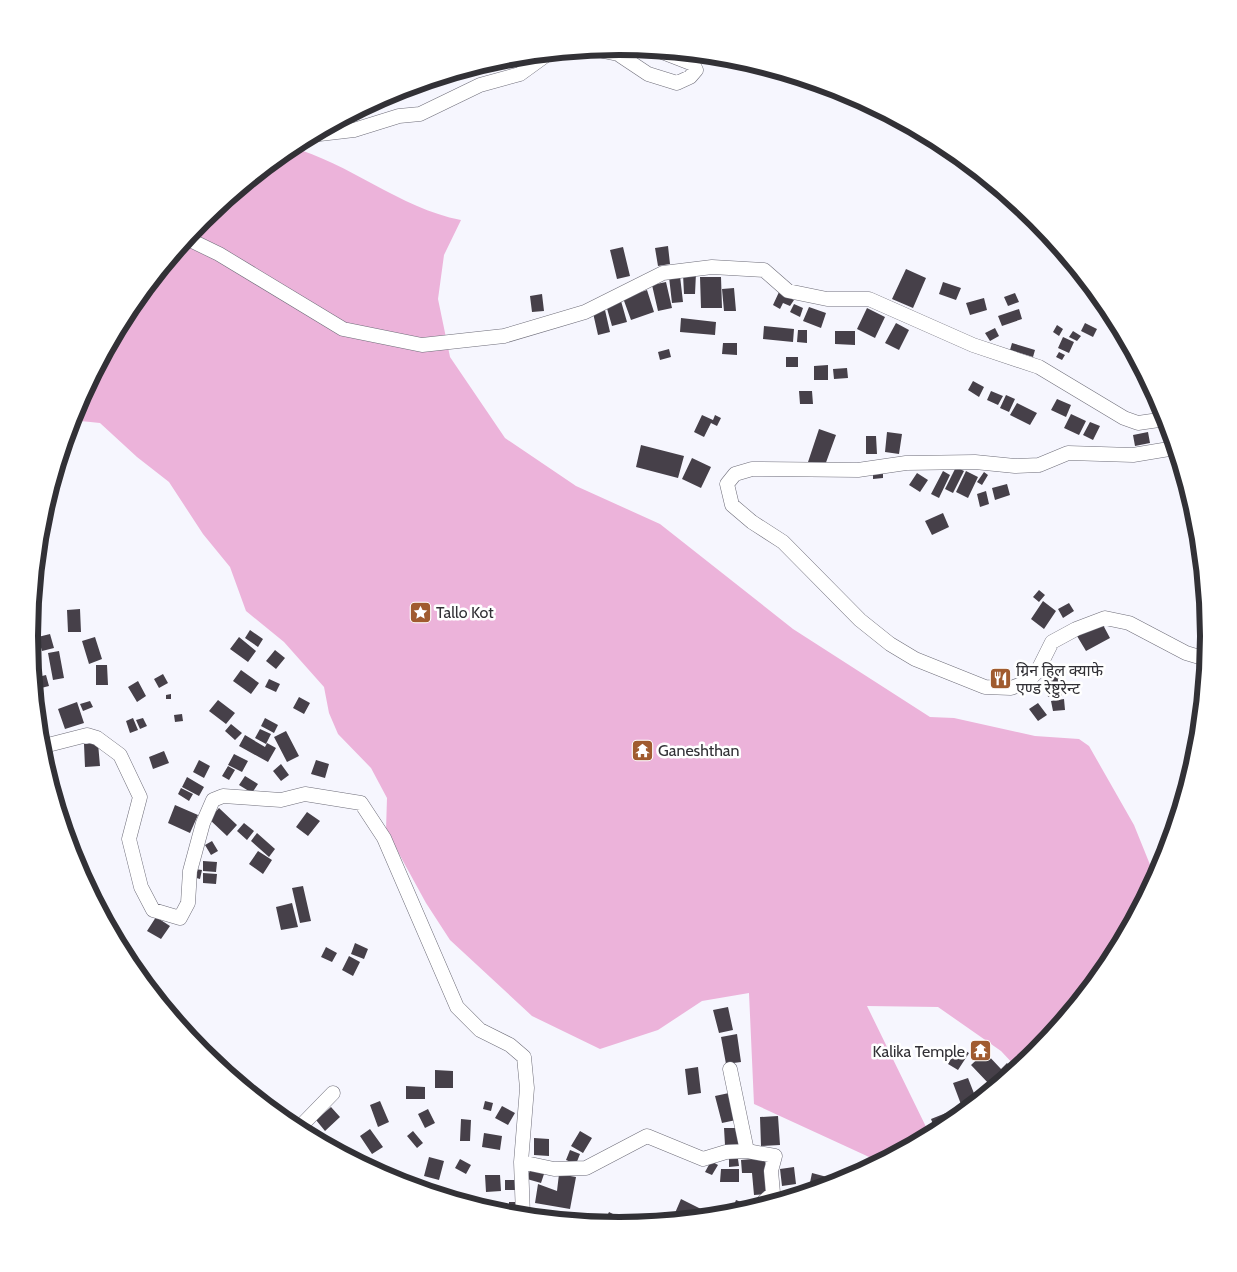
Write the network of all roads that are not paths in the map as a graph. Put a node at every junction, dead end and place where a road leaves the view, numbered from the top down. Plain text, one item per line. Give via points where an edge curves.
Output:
1 (620, 55) edge
2 (678, 58) edge
3 (538, 61) edge
4 (328, 133) edge
5 (193, 241) edge
6 (1157, 420) edge
7 (1169, 449) edge
8 (1199, 657) edge
9 (48, 745) edge
10 (730, 1069) dead end
11 (333, 1093) dead end
12 (303, 1124) edge
13 (747, 1151) junction
14 (521, 1162) junction
15 (769, 1197) edge
16 (523, 1209) edge

1 - 2 street via 648,74 677,83 696,70 692,64
3 - 4 street via 520,74 480,85 420,114
5 - 6 street via 343,330 422,345 504,336 585,312 663,273 712,267 764,270 788,290 826,299 869,299 973,345 1039,367 1124,418 1138,422
7 - 8 street via 1133,455 1068,454 1039,465 975,462 906,463 858,470 752,469 735,474 727,484 732,505 783,542 882,638 915,659 984,687 1011,688 1027,682 1052,642 1105,618 1128,623
9 - 14 street via 87,735 97,738 120,755 140,797 129,839 141,887 153,910 180,918 188,903 190,871 213,800 223,796 281,800 306,794 361,803 384,838 456,1007 480,1030 524,1057 527,1088
10 - 13 street
11 - 12 street
13 - 14 street via 726,1152 703,1159 647,1136 586,1168 554,1168
13 - 15 street via 775,1156 773,1193
14 - 16 street

